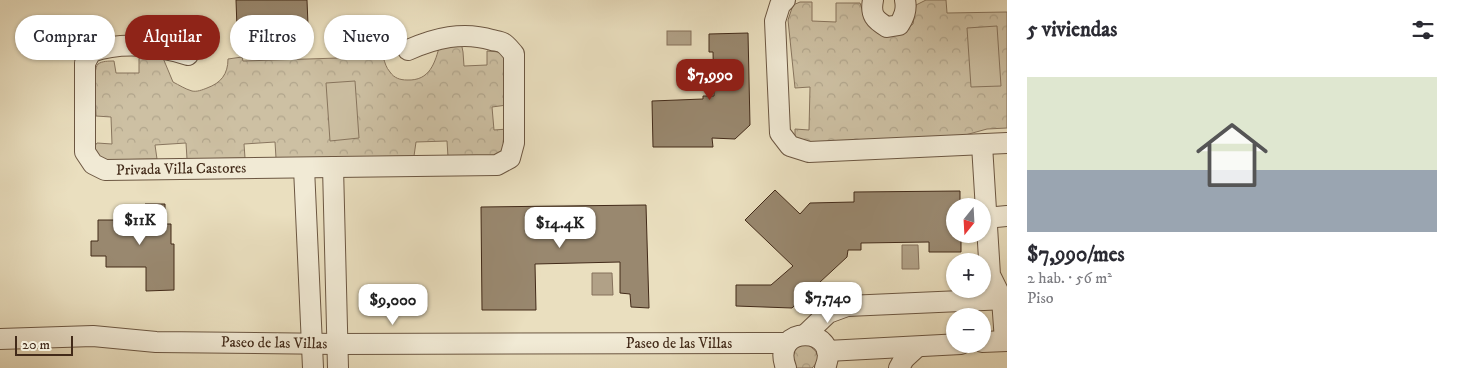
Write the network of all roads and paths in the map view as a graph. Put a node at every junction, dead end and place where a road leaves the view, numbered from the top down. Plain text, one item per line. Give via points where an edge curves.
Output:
1 (785, 0) edge
2 (872, 0) edge
3 (905, 0) edge
4 (125, 45) edge
5 (408, 50) dead end
6 (1007, 144) edge
7 (982, 145) junction
8 (333, 167) junction
9 (304, 168) junction
10 (985, 198) edge
11 (1007, 216) edge
12 (991, 218) edge
13 (988, 243) edge
14 (1005, 296) edge
15 (806, 334) junction
16 (0, 338) edge
17 (1006, 341) edge
18 (991, 342) edge
19 (312, 343) junction
20 (787, 343) junction
21 (338, 344) junction
22 (946, 345) edge
23 (917, 346) junction
24 (831, 361) edge
25 (312, 368) edge
26 (338, 368) edge
27 (786, 368) edge
28 (899, 368) edge

1 - 7 street via 775,21 780,133 790,146 809,152
2 - 3 street via 873,14 887,27 899,24 904,17
4 - 9 street, Privada Villa Castores via 91,52 85,62 85,152 93,164 105,170
5 - 8 street, Privada Villa Castores via 446,37 486,38 505,43 514,54 514,144 510,158 497,165
6 - 7 street
7 - 10 street
8 - 9 street, Privada Villa Castores
8 - 21 street
9 - 19 street
11 - 12 street
13 - 14 street via 990,275
14 - 15 street via 847,306 828,312
14 - 17 street
15 - 20 street
15 - 24 street via 824,344
16 - 19 street, Paseo de las Villas via 93,336 156,342
17 - 18 street
19 - 21 street, Paseo de las Villas
19 - 25 street
20 - 21 street, Paseo de las Villas
20 - 27 street via 783,351
21 - 26 street
22 - 23 street
23 - 24 street
23 - 28 street

